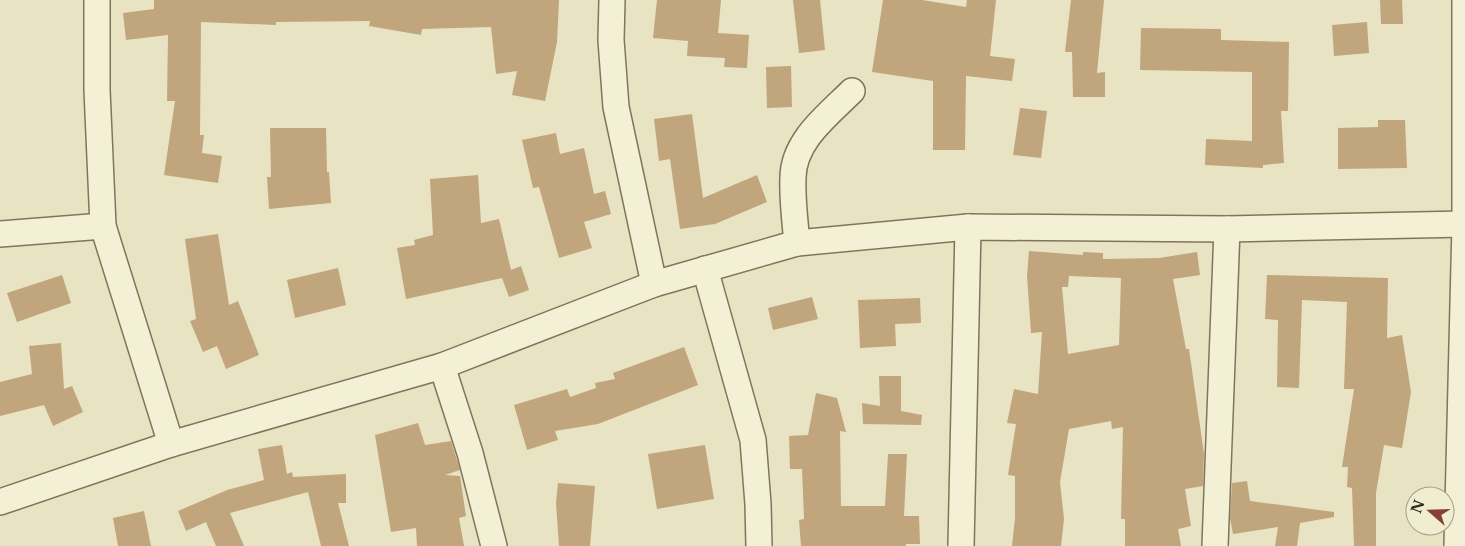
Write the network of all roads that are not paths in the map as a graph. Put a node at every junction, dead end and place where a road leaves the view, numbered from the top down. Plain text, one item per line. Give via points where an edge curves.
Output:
1 (97, 0) edge
2 (612, 0) edge
3 (1465, 0) edge
4 (852, 91) dead end
5 (1465, 224) edge
6 (103, 226) junction
7 (968, 228) junction
8 (1227, 229) junction
9 (0, 234) edge
10 (797, 243) junction
11 (705, 269) junction
12 (654, 284) junction
13 (442, 366) junction
14 (171, 444) junction
15 (0, 502) edge
16 (494, 546) edge
17 (759, 546) edge
18 (961, 546) edge
19 (1215, 546) edge
20 (1457, 546) edge

1 - 6 street
2 - 12 street via 616,107
3 - 5 street
4 - 10 street via 810,134 797,155 792,176
5 - 8 street
5 - 20 street
6 - 9 street
6 - 14 street
7 - 8 street
7 - 10 street
7 - 18 street
8 - 19 street
10 - 11 street
11 - 12 street
11 - 17 street via 753,440
12 - 13 street
13 - 14 street
13 - 16 street via 470,453
14 - 15 street

